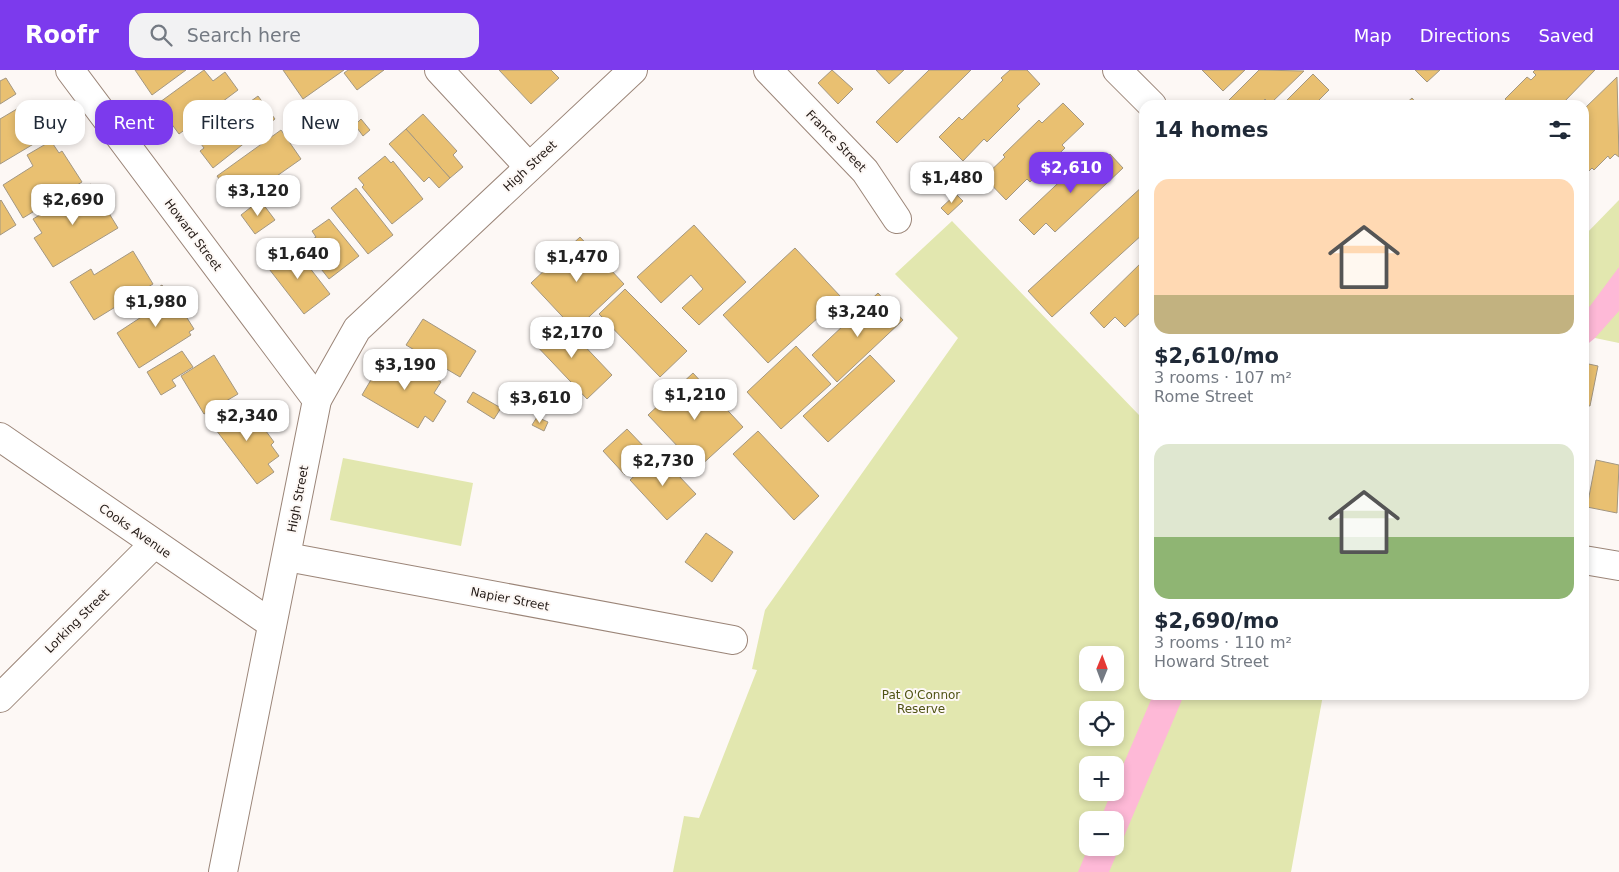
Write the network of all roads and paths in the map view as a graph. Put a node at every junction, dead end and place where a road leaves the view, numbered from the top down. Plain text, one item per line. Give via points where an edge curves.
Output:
1 (70, 70) edge
2 (438, 70) edge
3 (633, 70) edge
4 (768, 70) edge
5 (1117, 70) edge
6 (1147, 100) edge
7 (529, 167) junction
8 (897, 219) dead end
9 (317, 400) junction
10 (0, 436) edge
11 (154, 544) junction
12 (287, 557) junction
13 (1589, 561) edge
14 (1619, 566) edge
15 (272, 624) junction
16 (733, 640) dead end
17 (0, 698) edge
18 (222, 872) edge

1 - 9 street, Howard Street
2 - 7 street
3 - 7 street, High Street
4 - 8 street, France Street via 865,171
5 - 6 street
7 - 9 street, High Street via 357,329
9 - 12 street, High Street
10 - 11 street, Cooks Avenue
11 - 15 street, Cooks Avenue
11 - 17 street, Lorking Street
12 - 15 street, High Street
12 - 16 street, Napier Street
13 - 14 street
15 - 18 street, High Street

